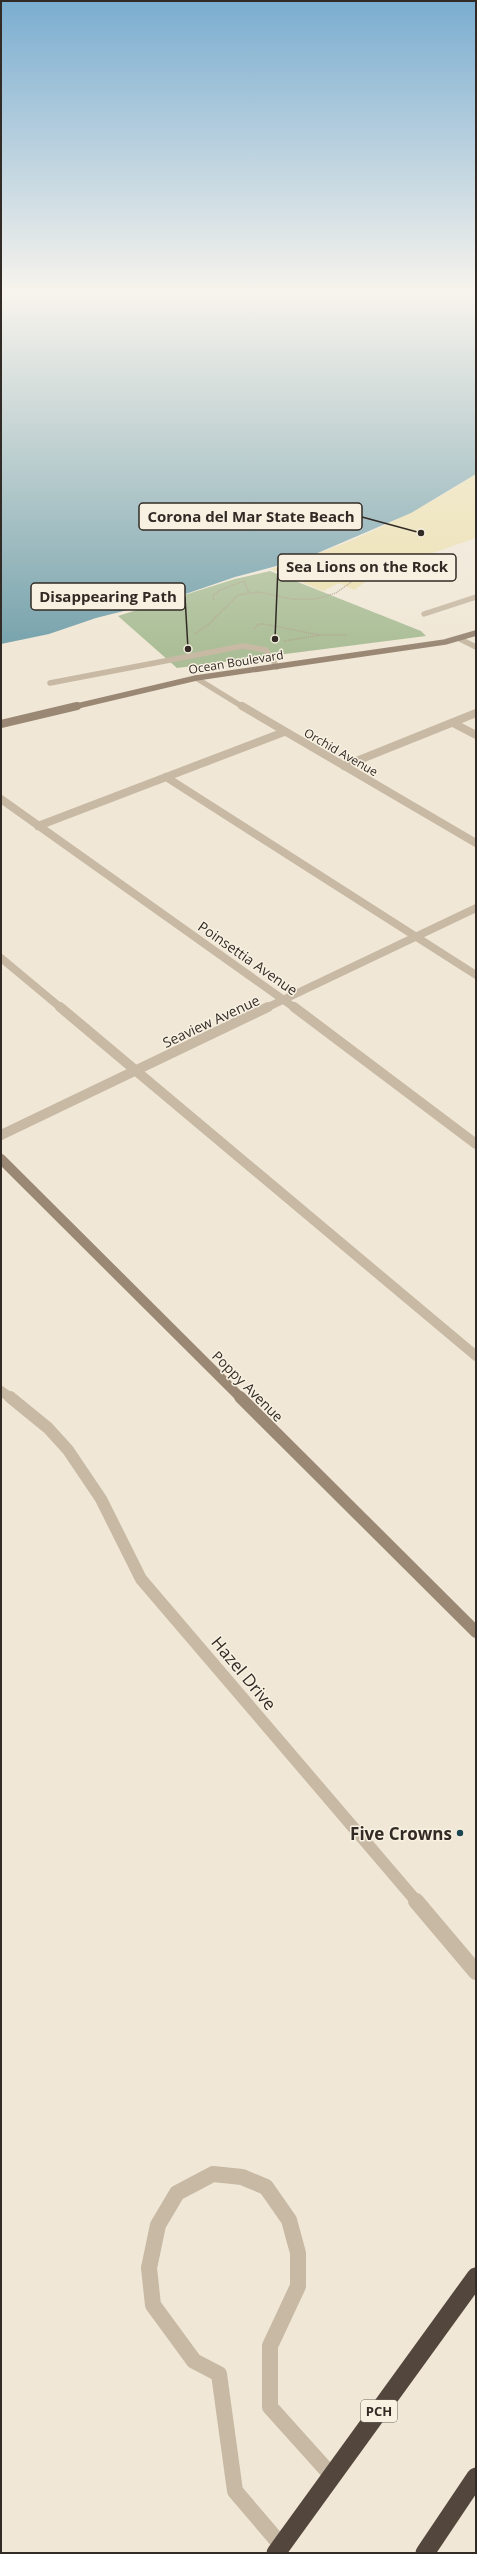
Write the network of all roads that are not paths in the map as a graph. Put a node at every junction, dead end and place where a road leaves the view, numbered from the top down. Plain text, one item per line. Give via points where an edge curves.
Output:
1 (476, 597) edge
2 (424, 614) dead end
3 (476, 633) edge
4 (460, 639) junction
5 (476, 647) edge
6 (277, 667) junction
7 (196, 678) junction
8 (50, 683) dead end
9 (476, 713) edge
10 (453, 723) junction
11 (1, 724) edge
12 (284, 732) junction
13 (476, 735) edge
14 (344, 766) junction
15 (166, 777) junction
16 (2, 801) edge
17 (38, 826) junction
18 (476, 843) edge
19 (476, 908) edge
20 (418, 937) junction
21 (1, 958) edge
22 (476, 975) edge
23 (284, 1000) junction
24 (135, 1071) junction
25 (1, 1135) edge
26 (476, 1144) edge
27 (1, 1159) edge
28 (476, 1356) edge
29 (1, 1391) edge
30 (476, 1632) edge
31 (476, 1972) edge
32 (476, 2277) edge
33 (332, 2476) junction
34 (476, 2477) edge
35 (279, 2549) edge
36 (425, 2553) edge

1 - 2 street
3 - 4 street, Ocean Boulevard
4 - 5 street
4 - 6 street, Ocean Boulevard
6 - 7 street, Ocean Boulevard
6 - 8 street via 266,650 243,646
7 - 11 street, Ocean Boulevard
7 - 12 street, Orchid Avenue
9 - 10 street
10 - 13 street
10 - 14 street
12 - 14 street, Orchid Avenue
12 - 15 street
14 - 18 street, Orchid Avenue
15 - 17 street
15 - 20 street
16 - 17 street, Poinsettia Avenue
17 - 23 street, Poinsettia Avenue
19 - 20 street, Seaview Avenue
20 - 22 street
20 - 23 street, Seaview Avenue
21 - 24 street
23 - 24 street, Seaview Avenue
23 - 26 street, Poinsettia Avenue
24 - 25 street, Seaview Avenue
24 - 28 street
27 - 30 street, Poppy Avenue
29 - 31 street, Hazel Drive via 19,1402 76,1457 116,1521 141,1579
32 - 33 highway, PCH
33 - 35 highway, PCH
33 - 35 street via 270,2407 270,2346 298,2286 298,2253 289,2220 266,2187 242,2177 213,2174 177,2193 158,2225 149,2268 153,2305 194,2361 219,2374 235,2491
34 - 36 highway

